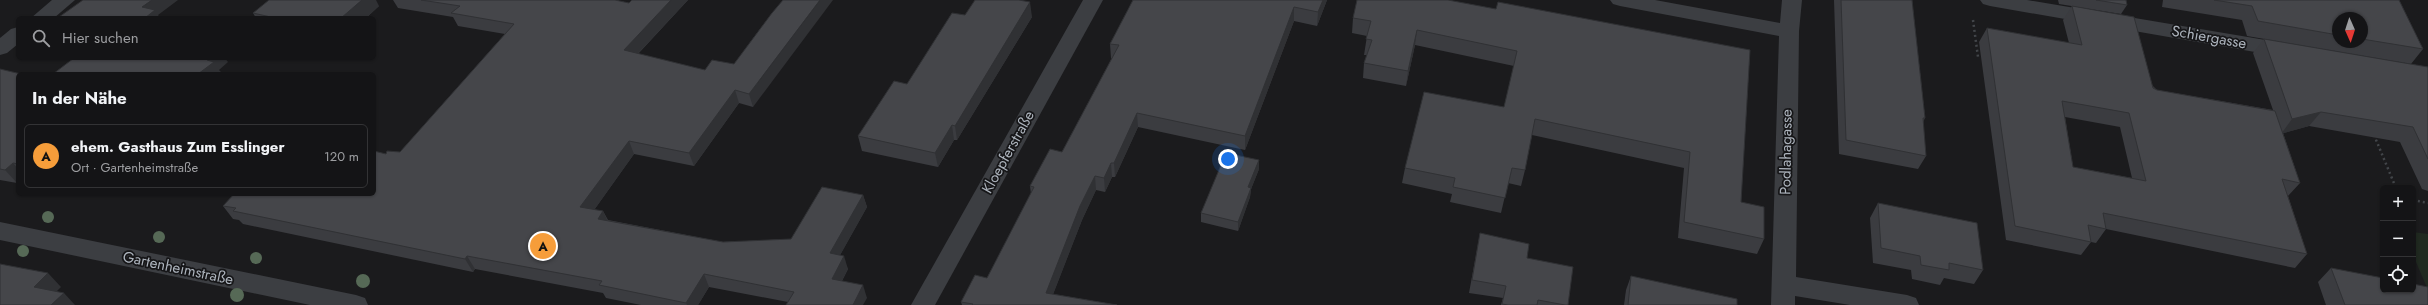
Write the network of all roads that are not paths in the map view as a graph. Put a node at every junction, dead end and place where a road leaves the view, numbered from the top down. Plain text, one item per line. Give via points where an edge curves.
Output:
1 (65, 0) edge
2 (1093, 0) edge
3 (1620, 0) edge
4 (1792, 0) edge
5 (1990, 0) edge
6 (44, 16) edge
7 (1789, 31) junction
8 (16, 36) edge
9 (0, 48) edge
10 (2304, 54) edge
11 (0, 231) edge
12 (1783, 294) edge
13 (356, 305) edge
14 (923, 305) edge
15 (1907, 305) edge

1 - 6 street
2 - 14 street, Kloepferstraße
3 - 7 street
4 - 7 street, Podlahagasse
5 - 10 street, Schiergasse
7 - 12 street, Podlahagasse
8 - 9 street
11 - 13 street, Gartenheimstraße
12 - 15 street

